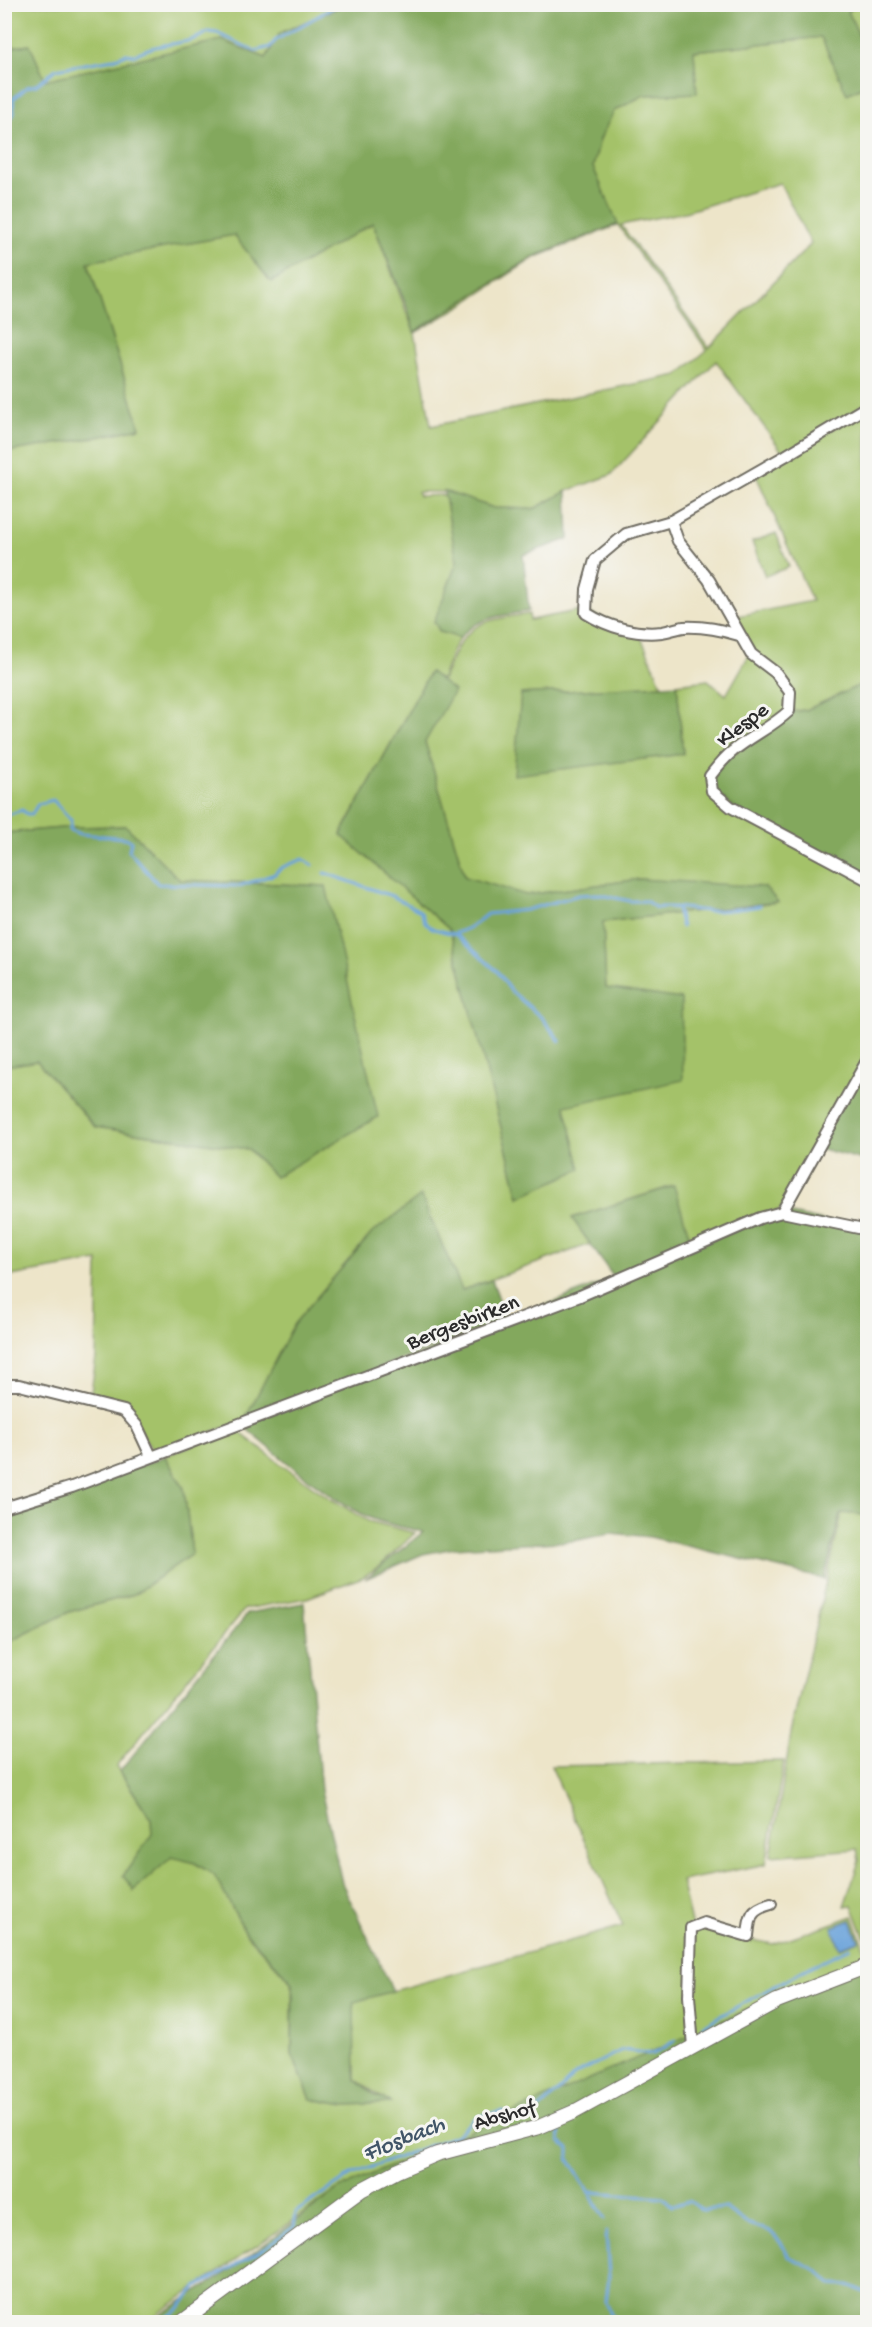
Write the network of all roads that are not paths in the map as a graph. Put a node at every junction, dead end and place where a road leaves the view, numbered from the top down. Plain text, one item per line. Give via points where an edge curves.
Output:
1 (867, 406) edge
2 (670, 521) junction
3 (739, 634) junction
4 (867, 880) edge
5 (867, 1059) edge
6 (782, 1212) junction
7 (867, 1230) edge
8 (4, 1385) edge
9 (151, 1456) junction
10 (4, 1508) edge
11 (771, 1904) dead end
12 (867, 1966) edge
13 (693, 2047) junction
14 (182, 2322) edge

1 - 2 street
2 - 3 street, Klespe via 678,541 710,580
2 - 3 street via 626,534 595,560 587,589 586,613 604,625 639,631 684,627
3 - 4 street, Klespe via 751,654 776,673 790,692 789,711 721,762 710,776 712,791 730,807
5 - 6 street
6 - 7 street
6 - 9 street, Bergesbirken via 580,1296
8 - 9 street via 19,1384 124,1411 137,1426
9 - 10 street, Bergesbirken
11 - 13 street via 751,1914 748,1936 704,1923 691,1928 689,1996
12 - 13 street, Abshof via 777,2001
13 - 14 street, Abshof via 574,2112 539,2127 437,2154 361,2190

